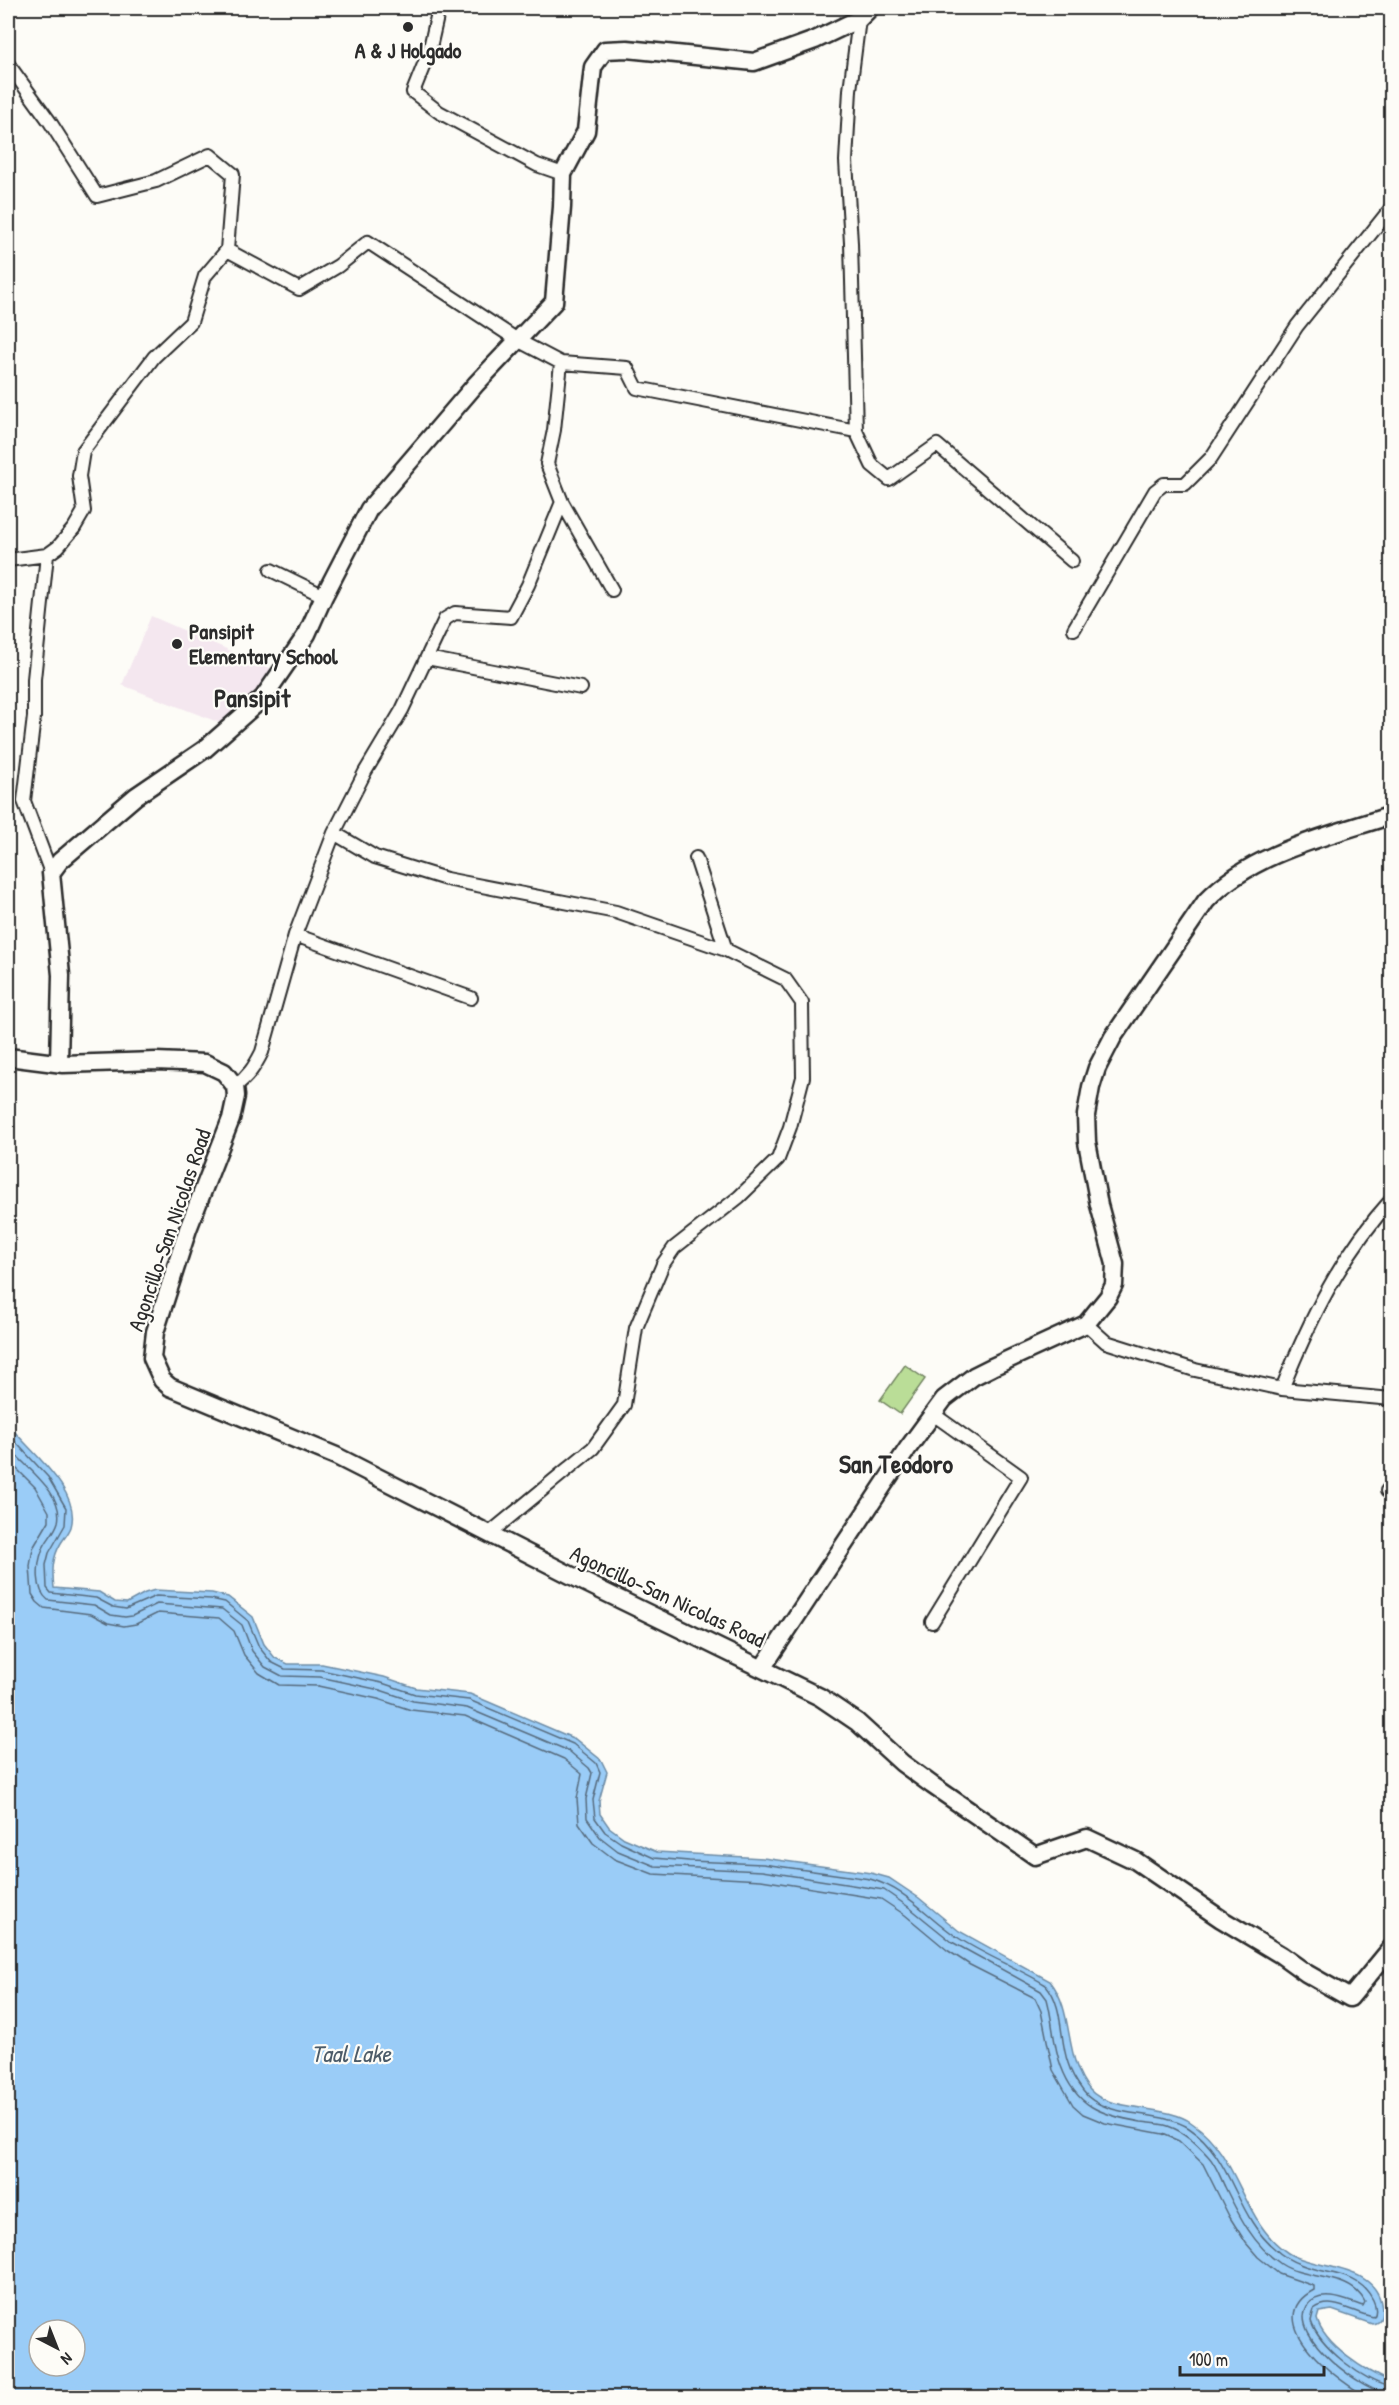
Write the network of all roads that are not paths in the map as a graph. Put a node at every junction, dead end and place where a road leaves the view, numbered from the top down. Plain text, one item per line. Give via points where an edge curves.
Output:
1 (439, 8) edge
2 (864, 13) edge
3 (8, 64) edge
4 (563, 174) junction
5 (1392, 207) edge
6 (227, 249) junction
7 (519, 341) junction
8 (561, 363) junction
9 (856, 431) junction
10 (562, 502) junction
11 (47, 555) junction
12 (8, 560) edge
13 (1072, 561) dead end
14 (271, 570) dead end
15 (612, 590) dead end
16 (324, 596) junction
17 (1074, 629) dead end
18 (427, 658) junction
19 (581, 688) dead end
20 (1392, 815) edge
21 (334, 833) junction
22 (696, 858) dead end
23 (51, 873) junction
24 (295, 935) junction
25 (726, 950) junction
26 (471, 998) dead end
27 (8, 1057) edge
28 (59, 1063) junction
29 (235, 1086) junction
30 (1392, 1199) edge
31 (1086, 1324) junction
32 (1282, 1389) junction
33 (1392, 1399) edge
34 (933, 1414) junction
35 (490, 1533) junction
36 (932, 1622) dead end
37 (763, 1667) junction
38 (1392, 1947) edge

1 - 4 street via 429,52 413,92 439,112 537,165
2 - 4 main road via 815,40 754,62 605,50 593,67 586,131
2 - 9 street via 850,90 846,161
3 - 6 street via 96,196 156,181 210,155 218,161 233,174
4 - 7 main road via 554,302
5 - 17 street via 1297,326 1211,458 1185,484 1164,484 1155,492
6 - 7 street via 299,289 368,242
6 - 11 street via 205,276 191,322 154,357 83,451 79,476 84,511 63,541
7 - 8 street
7 - 16 main road via 476,384 369,509
8 - 9 street via 627,368 637,388
8 - 10 street via 547,464
9 - 13 street via 872,465 889,479 937,445
10 - 15 street
10 - 18 street via 511,617 455,613 444,619
11 - 12 street
11 - 23 street via 24,801
14 - 16 street
16 - 23 main road via 307,634 263,698 205,749 136,796
18 - 19 street
18 - 21 street
20 - 31 main road, Agoncillo-San Nicolas Road via 1270,856 1225,882 1200,908 1113,1037 1096,1068 1086,1115 1087,1142 1115,1276 1108,1297
21 - 24 street
21 - 25 street via 375,857 436,876 616,912
22 - 25 street
23 - 28 main road via 61,975
24 - 26 street
24 - 29 street via 262,1052 254,1068
25 - 35 street via 785,979 801,1003 803,1077 782,1148 777,1159 739,1197 674,1248 663,1264 636,1328 624,1405 593,1448
27 - 28 main road
28 - 29 main road via 205,1063 224,1072
29 - 35 main road, Agoncillo-San Nicolas Road via 231,1119 188,1229 155,1332 152,1358 162,1380 183,1393 336,1456
30 - 32 street via 1340,1266
31 - 32 street via 1106,1342 1195,1370
31 - 34 main road, Agoncillo-San Nicolas Road via 974,1377 944,1399
32 - 33 street
34 - 36 street via 1021,1477
34 - 37 main road, Agoncillo-San Nicolas Road
35 - 37 main road, Agoncillo-San Nicolas Road
37 - 38 main road via 857,1722 924,1780 1035,1856 1087,1838 1136,1861 1221,1919 1350,1998

